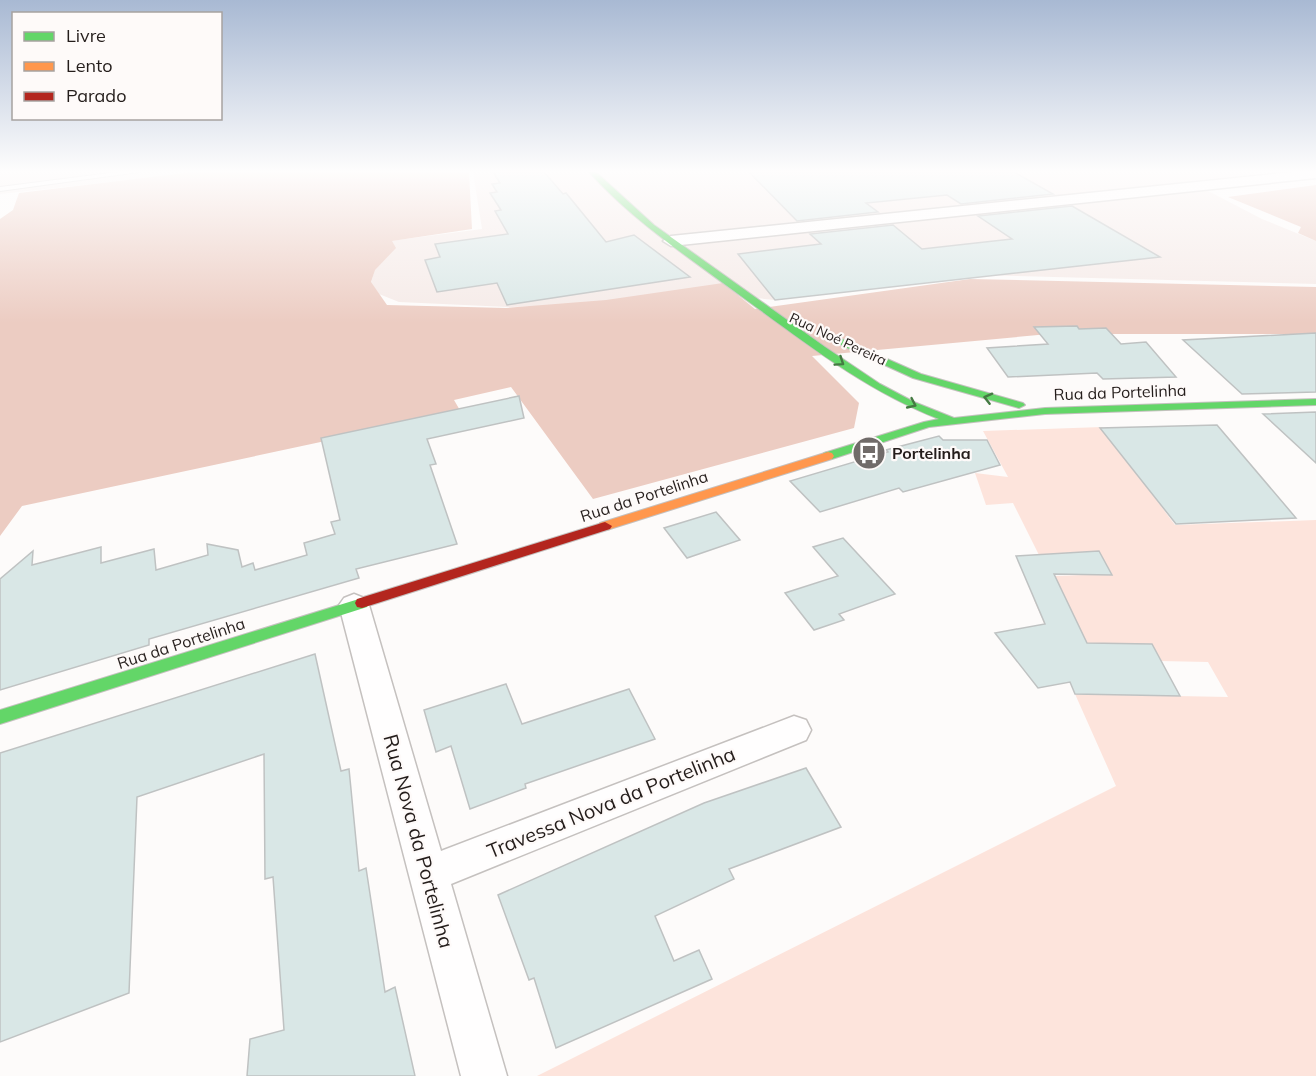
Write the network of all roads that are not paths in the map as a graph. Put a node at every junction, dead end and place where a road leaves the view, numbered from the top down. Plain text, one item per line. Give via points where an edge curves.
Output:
1 (647, 222) edge
2 (845, 222) edge
3 (671, 240) junction
4 (759, 303) junction
5 (917, 376) junction
6 (876, 386) junction
7 (1316, 402) edge
8 (884, 405) dead end
9 (1045, 411) junction
10 (950, 420) junction
11 (882, 421) dead end
12 (875, 440) junction
13 (354, 605) junction
14 (0, 717) edge
15 (795, 730) dead end
16 (428, 875) junction
17 (484, 1076) edge

1 - 3 street, Rua Noé Pereira
2 - 3 street
3 - 4 street, Rua Noé Pereira
4 - 5 street, Rua Noé Pereira
4 -> 6 street, Rua Noé Pereira
9 -> 5 street, Rua Noé Pereira
5 - 10 street, Rua Noé Pereira via 939,399
6 - 8 street, Rua Noé Pereira
6 -> 10 street, Rua Noé Pereira
7 - 9 street, Rua da Portelinha
9 - 10 street, Rua da Portelinha
10 - 12 street, Rua da Portelinha
11 - 12 street
12 - 13 street, Rua da Portelinha
13 - 14 street, Rua da Portelinha
13 - 16 street, Rua Nova da Portelinha
15 - 16 street, Travessa Nova da Portelinha
16 - 17 street, Rua Nova da Portelinha

